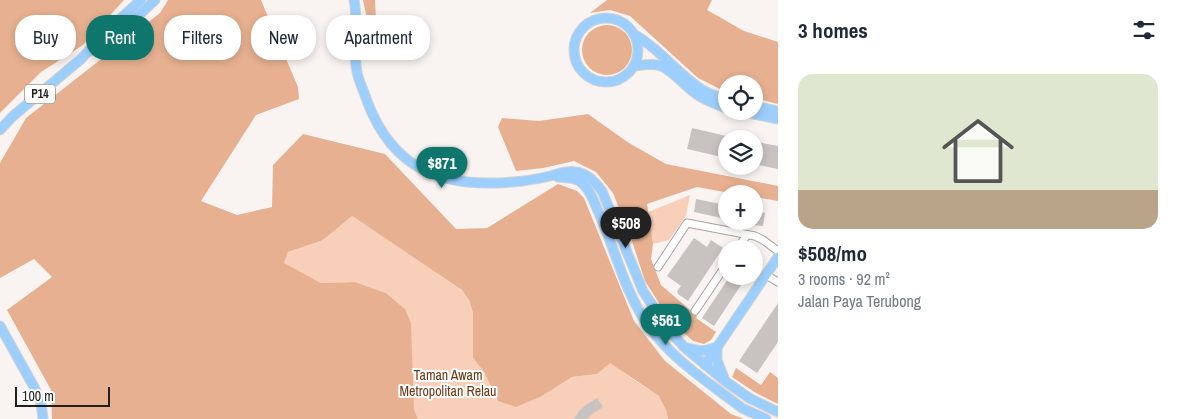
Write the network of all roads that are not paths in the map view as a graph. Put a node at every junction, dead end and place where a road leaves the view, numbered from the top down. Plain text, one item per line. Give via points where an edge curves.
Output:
1 (141, 0) edge
2 (154, 0) edge
3 (354, 0) edge
4 (635, 35) junction
5 (81, 59) junction
6 (634, 66) junction
7 (718, 97) edge
8 (718, 105) edge
9 (763, 108) edge
10 (778, 111) edge
11 (763, 116) edge
12 (778, 119) edge
13 (0, 130) edge
14 (551, 176) junction
15 (746, 235) junction
16 (743, 240) edge
17 (778, 251) edge
18 (778, 257) edge
19 (658, 267) dead end
20 (766, 274) junction
21 (718, 277) edge
22 (778, 282) edge
23 (695, 311) dead end
24 (0, 326) edge
25 (684, 347) junction
26 (716, 347) junction
27 (681, 362) junction
28 (705, 364) junction
29 (725, 381) junction
30 (710, 384) junction
31 (778, 412) edge
32 (43, 419) edge
33 (766, 419) edge

1 - 5 main road, P14
2 - 5 main road, P14 via 100,47
3 - 14 main road via 357,72 372,112 396,150 425,171 457,181 512,182
4 - 6 main road via 638,56
4 - 6 main road via 620,21 600,19 582,29 574,47 578,66 592,79 611,82 620,79
4 - 7 main road via 702,90
5 - 13 main road, P14
6 - 8 main road via 662,67 698,95
9 - 10 main road
11 - 12 main road
14 - 25 main road via 559,172 576,172 595,182 643,291
14 - 27 main road via 569,177 585,186 640,313 664,346
15 - 16 street
15 - 17 street via 761,239
15 - 19 street via 688,223
18 - 20 main road
20 - 22 street
20 - 26 main road
21 - 23 street
24 - 32 main road via 41,403
25 - 26 main road via 701,352
25 - 28 main road
26 - 28 main road
26 - 29 main road
27 - 28 main road via 695,368
27 - 30 main road
28 - 29 main road
28 - 30 main road
29 - 31 main road via 749,398
30 - 33 main road via 743,408

